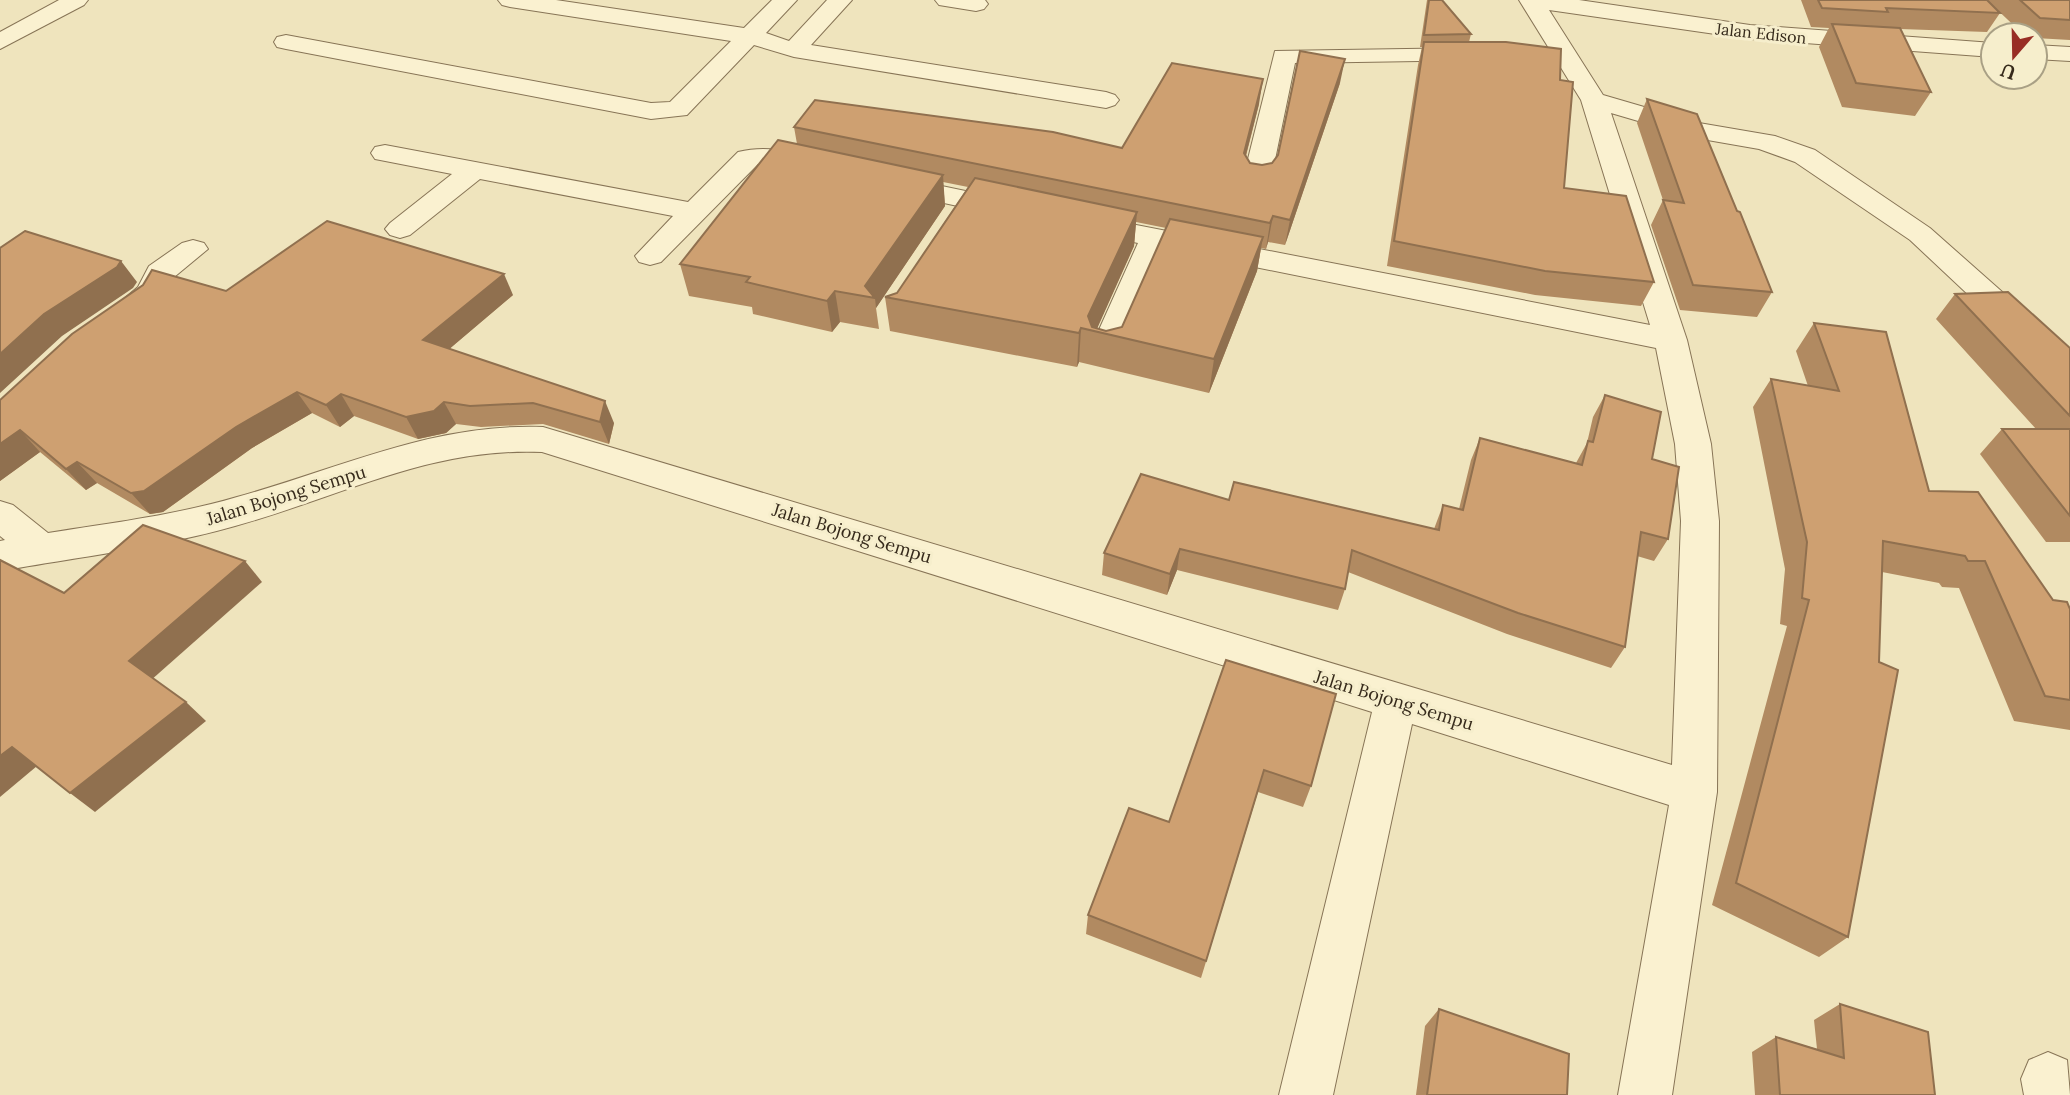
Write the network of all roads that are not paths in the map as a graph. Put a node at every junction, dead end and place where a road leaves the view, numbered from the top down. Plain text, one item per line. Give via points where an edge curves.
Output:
1 (76, 0) edge
2 (510, 0) edge
3 (785, 0) edge
4 (840, 0) edge
5 (947, 0) edge
6 (1531, 0) edge
7 (976, 4) dead end
8 (752, 37) junction
9 (1979, 37) edge
10 (0, 42) edge
11 (286, 42) dead end
12 (794, 50) junction
13 (2049, 53) edge
14 (2070, 54) edge
15 (1499, 55) edge
16 (1106, 100) dead end
17 (1594, 100) junction
18 (385, 153) dead end
19 (474, 170) junction
20 (1257, 179) edge
21 (695, 212) junction
22 (400, 229) dead end
23 (1155, 239) junction
24 (193, 249) dead end
25 (650, 256) dead end
26 (107, 324) edge
27 (1671, 340) junction
28 (1105, 352) edge
29 (2070, 371) edge
30 (0, 515) edge
31 (41, 549) junction
32 (0, 556) edge
33 (1396, 700) junction
34 (1694, 792) junction
35 (1306, 1095) edge
36 (1645, 1095) edge

1 - 10 street
2 - 8 street
3 - 8 street
4 - 12 street
5 - 7 street
6 - 9 street, Jalan Edison via 1761,34
6 - 17 street via 1552,55
8 - 11 street via 678,109 651,111
8 - 12 street
12 - 16 street
13 - 14 street
15 - 20 street via 1284,57
17 - 27 street
17 - 29 street via 1805,156 1920,234
18 - 19 street
19 - 21 street
19 - 22 street
21 - 23 street via 754,155 858,176 960,210 1048,216
21 - 25 street
23 - 27 street
23 - 28 street
24 - 26 street via 160,273 146,297
27 - 34 street via 1693,444 1700,521
30 - 31 street
31 - 32 street, Jalan Bojong Sempu
31 - 33 street, Jalan Bojong Sempu via 237,512 436,450 482,440 525,438 562,444
33 - 34 street, Jalan Bojong Sempu
33 - 35 street
34 - 36 street

